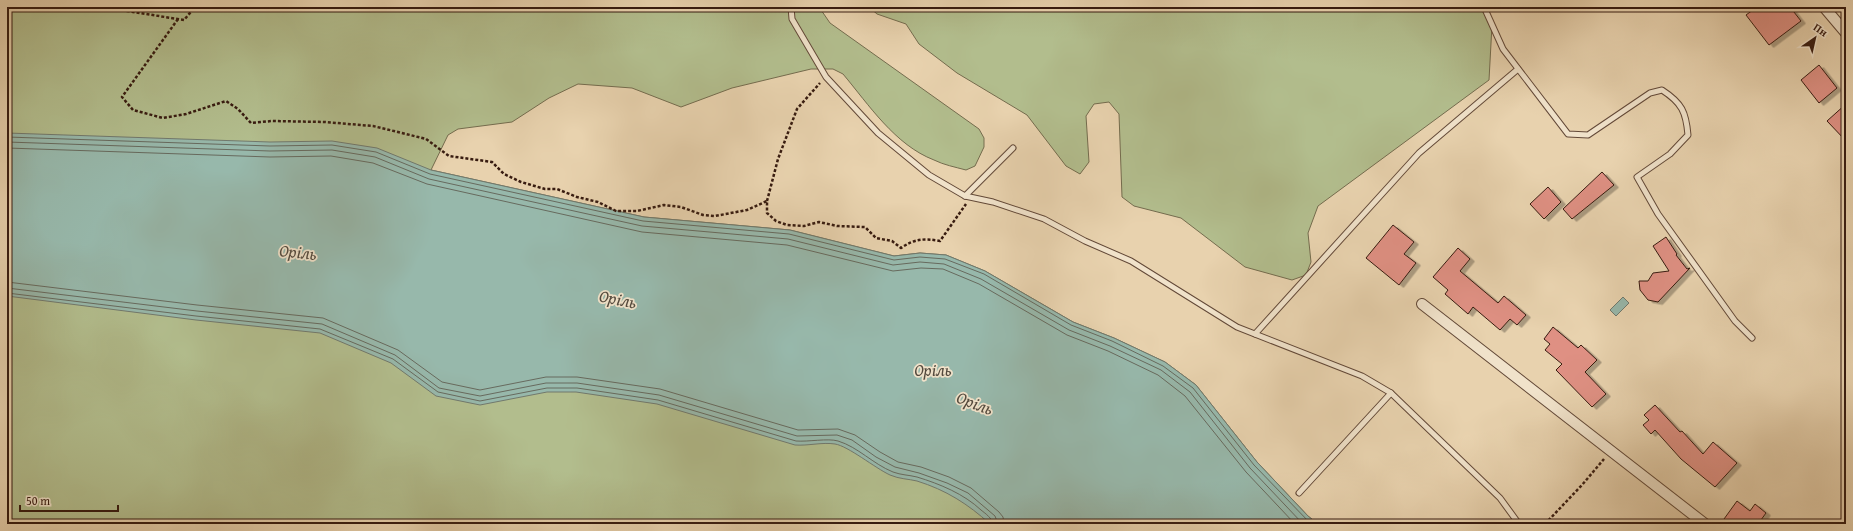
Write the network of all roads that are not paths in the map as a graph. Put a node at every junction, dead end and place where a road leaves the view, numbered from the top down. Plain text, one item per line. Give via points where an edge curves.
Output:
1 (791, 7) edge
2 (1484, 7) edge
3 (1824, 7) edge
4 (1846, 33) edge
5 (1518, 69) junction
6 (1013, 148) dead end
7 (968, 197) junction
8 (1422, 304) dead end
9 (1255, 334) junction
10 (1752, 338) dead end
11 (1391, 392) junction
12 (1299, 493) dead end
13 (1519, 524) edge
14 (1705, 524) edge

1 - 7 lane via 792,19 826,77 878,133 929,175
2 - 5 lane via 1503,49
3 - 4 street
5 - 9 lane via 1419,153
5 - 10 lane via 1568,134 1588,135 1650,92 1662,90 1677,100 1686,117 1688,135 1670,154 1637,178 1658,214 1735,321
6 - 7 lane
7 - 9 lane via 993,202 1044,219 1085,241 1131,260 1237,327
8 - 14 street
9 - 11 lane via 1362,376
11 - 12 lane
11 - 13 lane via 1500,498

